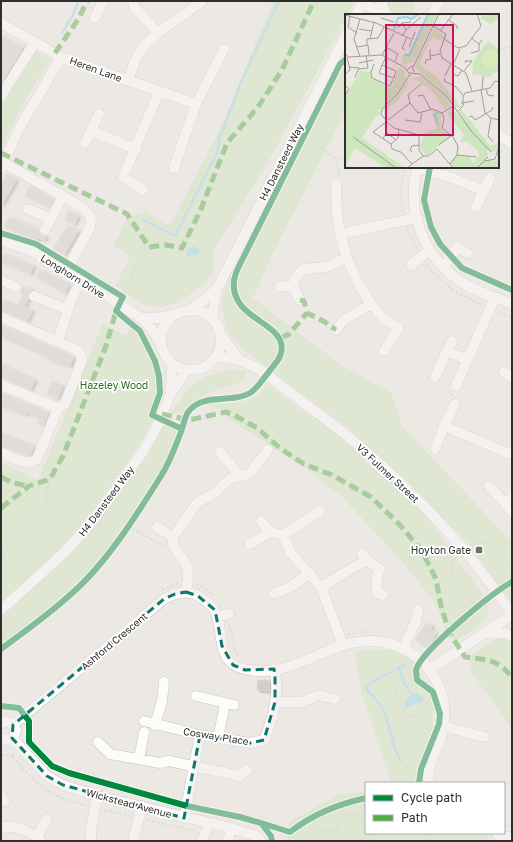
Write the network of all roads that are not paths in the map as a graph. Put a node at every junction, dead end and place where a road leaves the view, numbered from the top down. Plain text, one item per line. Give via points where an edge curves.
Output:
1 (103, 1) edge
2 (133, 1) edge
3 (202, 1) edge
4 (382, 1) edge
5 (439, 1) edge
6 (363, 2) edge
7 (357, 14) edge
8 (384, 14) edge
9 (386, 14) edge
10 (432, 14) edge
11 (95, 18) dead end
12 (1, 23) edge
13 (158, 32) junction
14 (345, 37) edge
15 (35, 42) junction
16 (224, 49) dead end
17 (61, 57) junction
18 (128, 81) junction
19 (159, 92) junction
20 (1, 96) edge
21 (196, 104) junction
22 (99, 114) dead end
23 (91, 131) junction
24 (499, 135) edge
25 (85, 143) dead end
26 (512, 144) edge
27 (136, 149) junction
28 (2, 165) edge
29 (174, 168) dead end
30 (417, 168) edge
31 (490, 178) dead end
32 (336, 184) road end
33 (143, 190) dead end
34 (484, 191) junction
35 (63, 196) junction
36 (476, 207) dead end
37 (28, 209) dead end
38 (416, 218) junction
39 (51, 219) junction
40 (45, 230) dead end
41 (340, 234) junction
42 (2, 243) edge
43 (430, 250) junction
44 (467, 252) dead end
45 (347, 258) junction
46 (411, 265) dead end
47 (444, 268) junction
48 (67, 270) junction
49 (1, 280) edge
50 (82, 280) junction
51 (280, 286) dead end
52 (16, 287) dead end
53 (293, 287) junction
54 (217, 289) junction
55 (34, 296) dead end
56 (495, 297) junction
57 (300, 300) dead end
58 (371, 304) junction
59 (512, 304) edge
60 (68, 309) junction
61 (190, 311) junction
62 (177, 314) junction
63 (1, 317) edge
64 (141, 318) junction
65 (212, 318) junction
66 (336, 330) dead end
67 (221, 335) junction
68 (58, 341) junction
69 (452, 341) dead end
70 (162, 346) junction
71 (384, 351) dead end
72 (447, 351) junction
73 (217, 356) junction
74 (239, 360) junction
75 (468, 360) junction
76 (172, 363) junction
77 (187, 370) junction
78 (434, 377) dead end
79 (1, 385) edge
80 (456, 386) dead end
81 (171, 393) junction
82 (455, 404) dead end
83 (58, 408) junction
84 (444, 426) junction
85 (435, 449) dead end
86 (268, 450) dead end
87 (1, 452) edge
88 (220, 452) dead end
89 (512, 456) edge
90 (240, 476) junction
91 (489, 486) dead end
92 (508, 500) edge
93 (320, 512) dead end
94 (512, 512) edge
95 (261, 521) dead end
96 (157, 528) dead end
97 (270, 532) junction
98 (282, 535) junction
99 (173, 537) junction
100 (250, 544) dead end
101 (310, 574) junction
102 (187, 587) junction
103 (322, 587) junction
104 (274, 593) dead end
105 (382, 595) dead end
106 (1, 610) edge
107 (418, 610) dead end
108 (512, 614) edge
109 (484, 632) junction
110 (512, 637) edge
111 (342, 640) junction
112 (404, 649) junction
113 (274, 669) junction
114 (429, 670) junction
115 (164, 682) dead end
116 (196, 696) dead end
117 (335, 699) dead end
118 (275, 702) junction
119 (144, 721) dead end
120 (1, 723) edge
121 (14, 725) junction
122 (155, 725) junction
123 (443, 726) junction
124 (144, 732) dead end
125 (200, 735) junction
126 (484, 737) dead end
127 (12, 738) junction
128 (218, 738) junction
129 (1, 739) edge
130 (98, 742) dead end
131 (139, 759) junction
132 (194, 767) junction
133 (247, 770) dead end
134 (429, 782) edge
135 (97, 796) junction
136 (142, 806) junction
137 (184, 818) junction
138 (47, 819) dead end
139 (209, 823) junction
140 (231, 828) junction
141 (1, 829) edge
142 (39, 839) edge
143 (91, 841) edge
144 (133, 841) edge
145 (202, 841) edge
146 (228, 841) edge
147 (261, 841) edge

1 - 11 street
2 - 13 street via 135,8
3 - 13 street
4 - 9 street
5 - 10 street
6 - 7 street
6 - 8 street
12 - 15 street, Heren Lane
13 - 18 street via 144,44 136,57
14 - 54 street, H4 Dansteed Way
15 - 17 street, Heren Lane
15 - 20 street
16 - 21 street
17 - 18 street, Heren Lane
17 - 28 street via 20,127
18 - 19 street, Heren Lane
19 - 21 street, Heren Lane
19 - 27 street
21 - 29 street
22 - 23 street
23 - 25 street
23 - 27 street
24 - 26 street
27 - 33 street via 123,177
28 - 35 street
30 - 34 street via 453,178
30 - 38 street via 412,194
31 - 34 street
32 - 41 street
34 - 36 street
35 - 39 street
35 - 48 street via 82,207 91,217 90,227
37 - 39 street
38 - 41 street
38 - 43 street
39 - 40 street
41 - 45 street
42 - 48 street, Longhorn Drive via 32,251
43 - 46 street
43 - 47 street
44 - 47 street via 457,247
45 - 53 street via 325,267 304,268 295,278
45 - 58 street
47 - 56 street via 462,283
48 - 50 street, Longhorn Drive
49 - 52 street
50 - 60 street
50 - 64 street, Longhorn Drive via 121,301
51 - 53 street
53 - 57 street
54 - 61 street, H4 Dansteed Way
54 - 65 street, H4 Dansteed Way
55 - 60 street
56 - 59 street
56 - 75 street
58 - 66 street via 344,320
58 - 71 street via 398,328
60 - 68 street
61 - 62 street
61 - 65 street via 198,311
62 - 64 street
62 - 70 street via 166,324
63 - 68 street
64 - 70 street, Longhorn Drive via 152,329
65 - 67 street
67 - 73 street
67 - 74 street, V3 Fulmer Street
68 - 83 street via 79,352 82,360 65,404
69 - 72 street
70 - 76 street
72 - 75 street
72 - 78 street
73 - 74 street, V3 Fulmer Street
73 - 77 street via 200,369
74 - 108 street, V3 Fulmer Street via 279,384 340,428 415,499 465,552
75 - 80 street
76 - 77 street
76 - 81 street, H4 Dansteed Way
77 - 81 street, H4 Dansteed Way
79 - 83 street
81 - 106 street, H4 Dansteed Way via 142,453 96,518 67,550
82 - 84 street
83 - 87 street via 37,459 33,462 24,462
84 - 85 street
84 - 89 street
86 - 90 street via 250,474
88 - 90 street
90 - 99 street via 233,477 216,492 197,503
91 - 92 street
92 - 94 street
93 - 98 street
95 - 97 street
96 - 99 street
97 - 98 street
97 - 100 street
98 - 101 street via 290,552
99 - 102 street via 174,548 184,558 188,568
101 - 103 street
101 - 104 street via 288,588
102 - 113 street via 214,610 224,615 222,646 233,665 245,670
102 - 121 street, Ashford Crescent via 164,599
103 - 105 street via 364,556 380,569 377,593
103 - 111 street
107 - 112 street
108 - 109 street
109 - 110 street via 507,634
109 - 114 street
111 - 112 street via 386,642
111 - 113 street via 291,665
112 - 114 street via 422,661
113 - 118 street, Cosway Place
114 - 123 street via 439,685 444,701
115 - 122 street
116 - 128 street via 229,705
117 - 118 street via 318,695 302,702
118 - 128 street, Cosway Place via 264,740 250,743
119 - 122 street, Cosway Place
120 - 121 street via 8,721
121 - 127 street via 15,734
122 - 125 street, Cosway Place
123 - 126 street
123 - 134 street via 429,768
124 - 131 street
125 - 128 street, Cosway Place
125 - 132 street
127 - 129 street via 7,741
127 - 135 street, Wickstead Avenue via 47,776 63,785
130 - 131 street via 110,754
131 - 132 street via 160,763 169,761
132 - 133 street via 240,776
132 - 137 street
135 - 136 street, Wickstead Avenue
135 - 143 street
136 - 137 street, Wickstead Avenue
136 - 144 street
137 - 139 street, Wickstead Avenue
138 - 142 street
139 - 140 street, Wickstead Avenue
139 - 145 street
140 - 146 street
140 - 147 street, Wickstead Avenue via 256,836
141 - 142 street via 12,827

